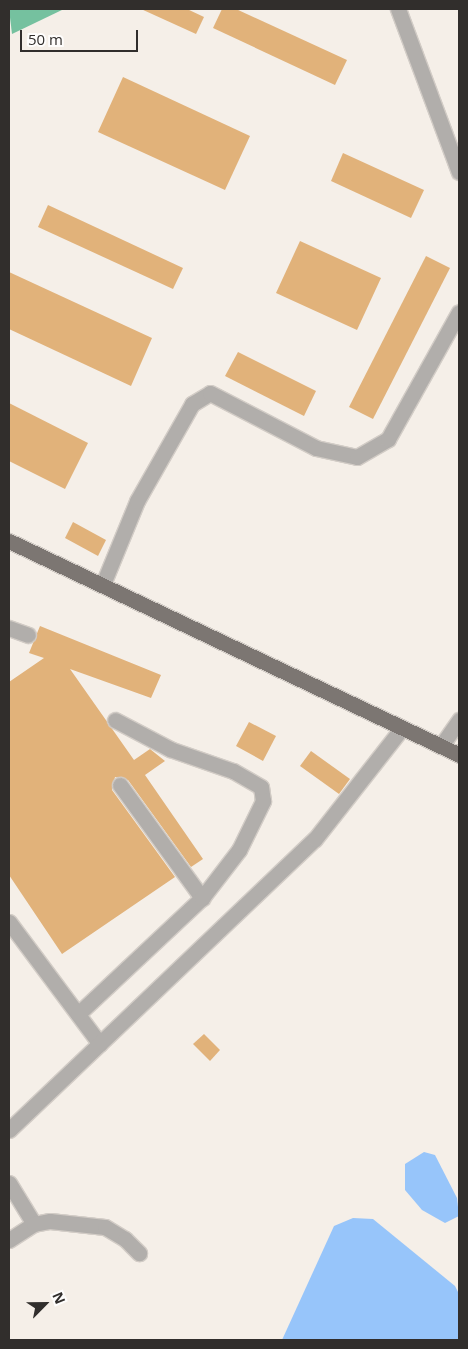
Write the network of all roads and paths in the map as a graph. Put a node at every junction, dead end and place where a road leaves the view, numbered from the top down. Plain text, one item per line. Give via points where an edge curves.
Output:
1 (398, 9) edge
2 (459, 172) edge
3 (459, 312) edge
4 (9, 541) edge
5 (103, 584) junction
6 (9, 628) edge
7 (28, 635) dead end
8 (115, 720) dead end
9 (459, 720) edge
10 (402, 728) junction
11 (442, 746) junction
12 (459, 755) edge
13 (120, 785) dead end
14 (202, 898) junction
15 (9, 922) edge
16 (78, 1014) junction
17 (100, 1044) junction
18 (9, 1130) edge
19 (9, 1183) edge
20 (34, 1224) junction
21 (9, 1240) edge
22 (139, 1253) dead end

1 - 2 street
3 - 5 street via 388,439 357,457 316,448 210,393 192,404 137,501
4 - 5 main road
5 - 10 main road
6 - 7 street
8 - 14 street via 170,748 233,771 260,787 263,801 239,850
9 - 11 street
10 - 11 main road
10 - 17 street via 315,839
11 - 12 main road
13 - 14 street
14 - 16 street
15 - 16 street
16 - 17 street
17 - 18 street
19 - 20 street
20 - 21 street
20 - 22 street via 50,1220 105,1228 125,1238

